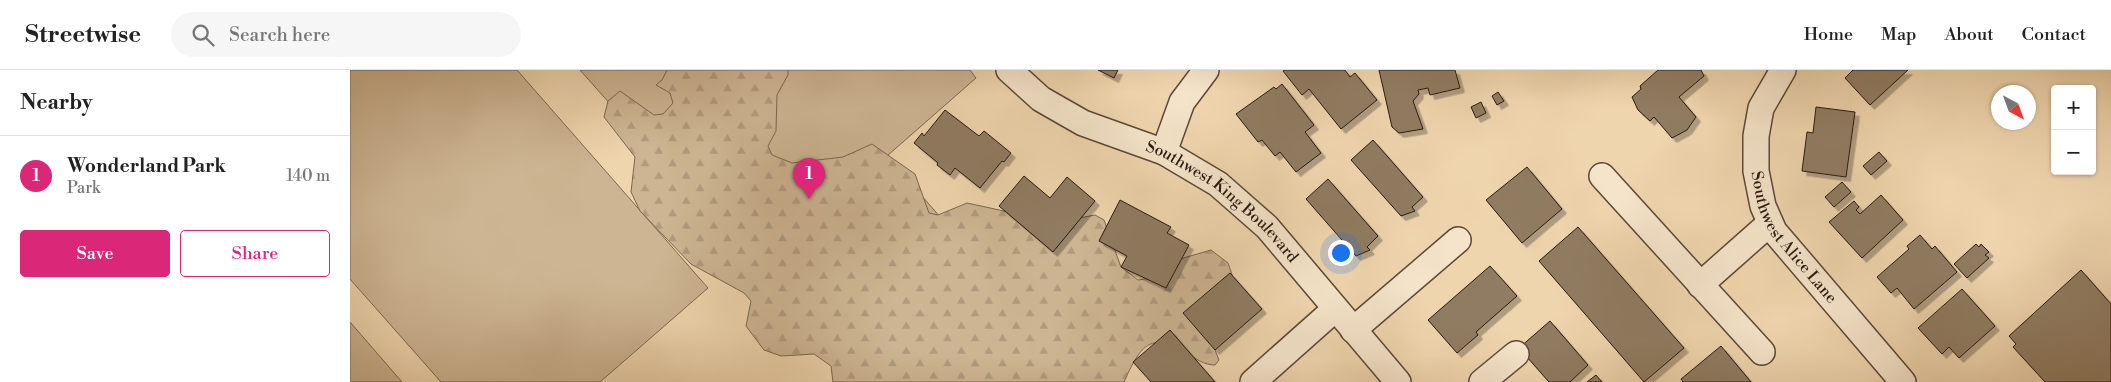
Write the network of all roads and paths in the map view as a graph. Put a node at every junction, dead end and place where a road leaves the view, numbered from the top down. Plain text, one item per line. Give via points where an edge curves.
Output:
1 (1009, 70) edge
2 (1206, 70) edge
3 (1781, 71) edge
4 (1164, 152) junction
5 (1602, 176) dead end
6 (1770, 223) junction
7 (1458, 240) dead end
8 (1700, 285) junction
9 (1335, 309) junction
10 (1353, 330) junction
11 (1762, 352) dead end
12 (1516, 354) dead end
13 (1253, 382) edge
14 (1398, 382) edge
15 (1482, 382) edge
16 (1903, 382) edge

1 - 4 street, Southwest King Boulevard via 1041,99 1083,123
2 - 4 street via 1182,102
3 - 6 street, Southwest Alice Lane via 1761,108 1756,136 1756,171 1762,206
4 - 9 street, Southwest King Boulevard via 1218,184 1267,227
5 - 8 street
6 - 8 street
6 - 16 street, Southwest Alice Lane
7 - 10 street
8 - 11 street
9 - 10 street, Southwest King Boulevard
9 - 13 street
10 - 14 street, Southwest King Boulevard
12 - 15 street

